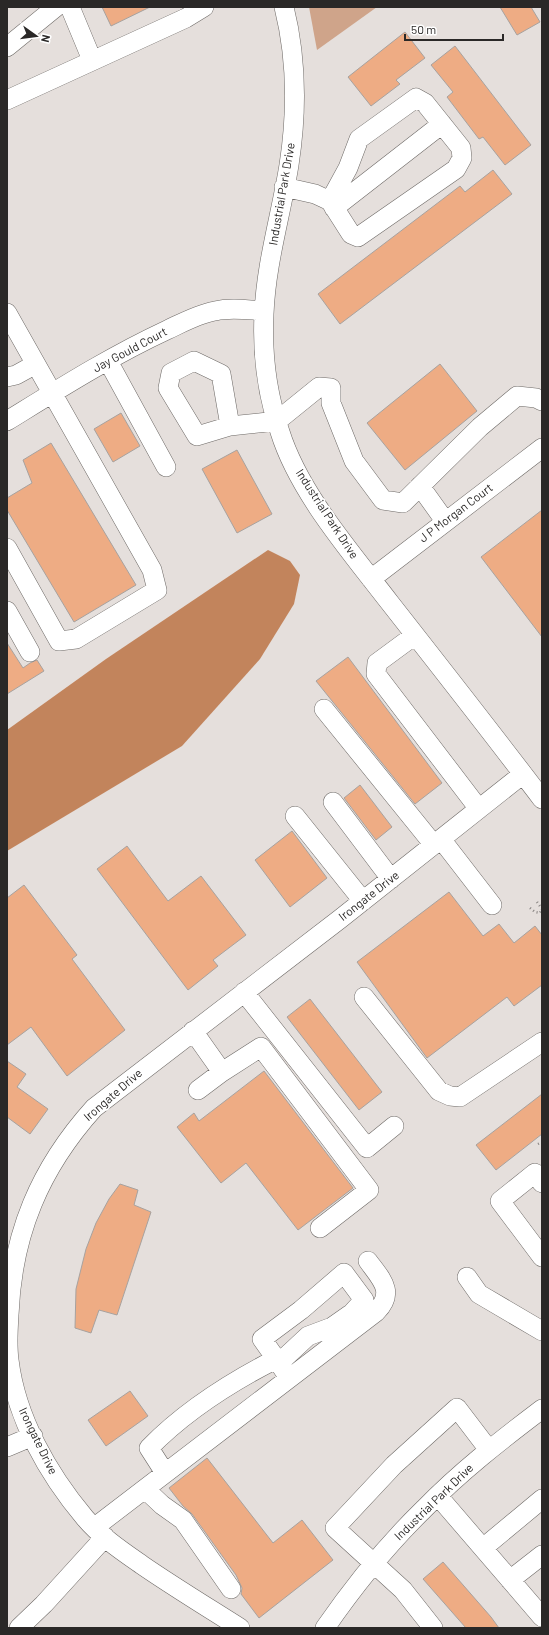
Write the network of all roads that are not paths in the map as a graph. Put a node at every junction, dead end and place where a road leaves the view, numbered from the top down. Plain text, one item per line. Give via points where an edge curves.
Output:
1 (56, 7) edge
2 (70, 7) edge
3 (204, 7) edge
4 (284, 7) edge
5 (7, 47) edge
6 (92, 60) junction
7 (7, 100) edge
8 (442, 124) junction
9 (284, 187) junction
10 (332, 204) junction
11 (264, 311) junction
12 (7, 313) edge
13 (108, 361) junction
14 (36, 364) junction
15 (7, 377) edge
16 (52, 393) junction
17 (542, 401) edge
18 (277, 420) junction
19 (7, 421) edge
20 (230, 426) dead end
21 (542, 448) edge
22 (166, 468) dead end
23 (420, 486) junction
24 (445, 521) junction
25 (7, 548) edge
26 (371, 579) junction
27 (7, 611) edge
28 (415, 635) junction
29 (30, 652) dead end
30 (324, 709) dead end
31 (523, 774) junction
32 (542, 799) edge
33 (333, 802) dead end
34 (479, 809) junction
35 (295, 816) dead end
36 (437, 842) junction
37 (391, 879) junction
38 (363, 901) junction
39 (492, 905) dead end
40 (244, 992) junction
41 (364, 997) dead end
42 (193, 1031) junction
43 (542, 1042) edge
44 (222, 1072) junction
45 (198, 1090) dead end
46 (394, 1126) dead end
47 (542, 1183) edge
48 (320, 1228) dead end
49 (542, 1257) edge
50 (368, 1261) dead end
51 (467, 1277) dead end
52 (542, 1331) edge
53 (281, 1366) junction
54 (542, 1409) edge
55 (33, 1436) junction
56 (7, 1447) edge
57 (489, 1450) junction
58 (164, 1473) junction
59 (145, 1489) junction
60 (438, 1496) junction
61 (542, 1499) edge
62 (100, 1532) junction
63 (483, 1548) junction
64 (542, 1555) edge
65 (374, 1564) junction
66 (510, 1580) junction
67 (231, 1589) dead end
68 (541, 1614) edge
69 (18, 1628) edge
70 (240, 1628) edge
71 (325, 1628) edge
72 (432, 1628) edge

1 - 5 street
2 - 6 street
3 - 6 street via 186,18
4 - 9 street, Industrial Park Drive via 290,38 295,103 289,166
6 - 7 street
8 - 10 street
8 - 10 street via 425,103 416,98 359,139
8 - 10 street via 462,148 462,158 456,168 358,237 350,234
9 - 10 street via 315,194
9 - 11 street, Industrial Park Drive via 267,275
11 - 13 street, Jay Gould Court via 230,309 204,314 154,336
11 - 18 street, Industrial Park Drive via 265,365
12 - 14 street
13 - 16 street, Jay Gould Court
13 - 22 street
14 - 15 street
14 - 16 street
16 - 19 street, Jay Gould Court
16 - 25 street via 152,570 157,590 76,639 59,642
17 - 23 street via 517,396
18 - 20 street
18 - 23 street via 319,387 331,388 332,408 354,461 384,500 404,503
18 - 26 street, Industrial Park Drive via 292,461 307,489
21 - 24 street, J P Morgan Court
23 - 24 street
24 - 26 street, J P Morgan Court
26 - 28 street, Industrial Park Drive
27 - 29 street
28 - 31 street, Industrial Park Drive
28 - 34 street via 377,663 376,674
30 - 36 street
31 - 32 street, Industrial Park Drive
31 - 34 street, Irongate Drive
33 - 37 street
34 - 36 street, Irongate Drive
35 - 38 street
36 - 37 street, Irongate Drive
36 - 39 street
37 - 38 street, Irongate Drive
38 - 40 street, Irongate Drive
40 - 42 street, Irongate Drive
40 - 46 street via 367,1148
41 - 43 street via 439,1091 450,1096 460,1097
42 - 44 street
42 - 55 street, Irongate Drive via 94,1108 65,1143 43,1178 31,1206 14,1261 8,1332 12,1377 18,1400
44 - 45 street
44 - 48 street via 261,1047 369,1190
47 - 49 street via 535,1173 500,1202
50 - 53 street via 383,1281 386,1291 383,1305
51 - 52 street via 479,1294
53 - 53 street via 308,1336 332,1327 352,1313 364,1300 344,1273 262,1339
53 - 58 street
53 - 58 street via 253,1370 192,1410 160,1437 149,1448
54 - 57 street, Industrial Park Drive
55 - 56 street
55 - 62 street, Irongate Drive via 51,1471 68,1496
57 - 60 street, Industrial Park Drive
57 - 65 street via 457,1408 394,1465 335,1528
58 - 59 street
59 - 62 street
59 - 67 street via 183,1520
60 - 63 street
60 - 65 street, Industrial Park Drive
61 - 63 street
62 - 69 street via 58,1590
62 - 70 street, Irongate Drive via 122,1551 178,1590
63 - 66 street
64 - 66 street
65 - 71 street, Industrial Park Drive
65 - 72 street via 403,1590
66 - 68 street

